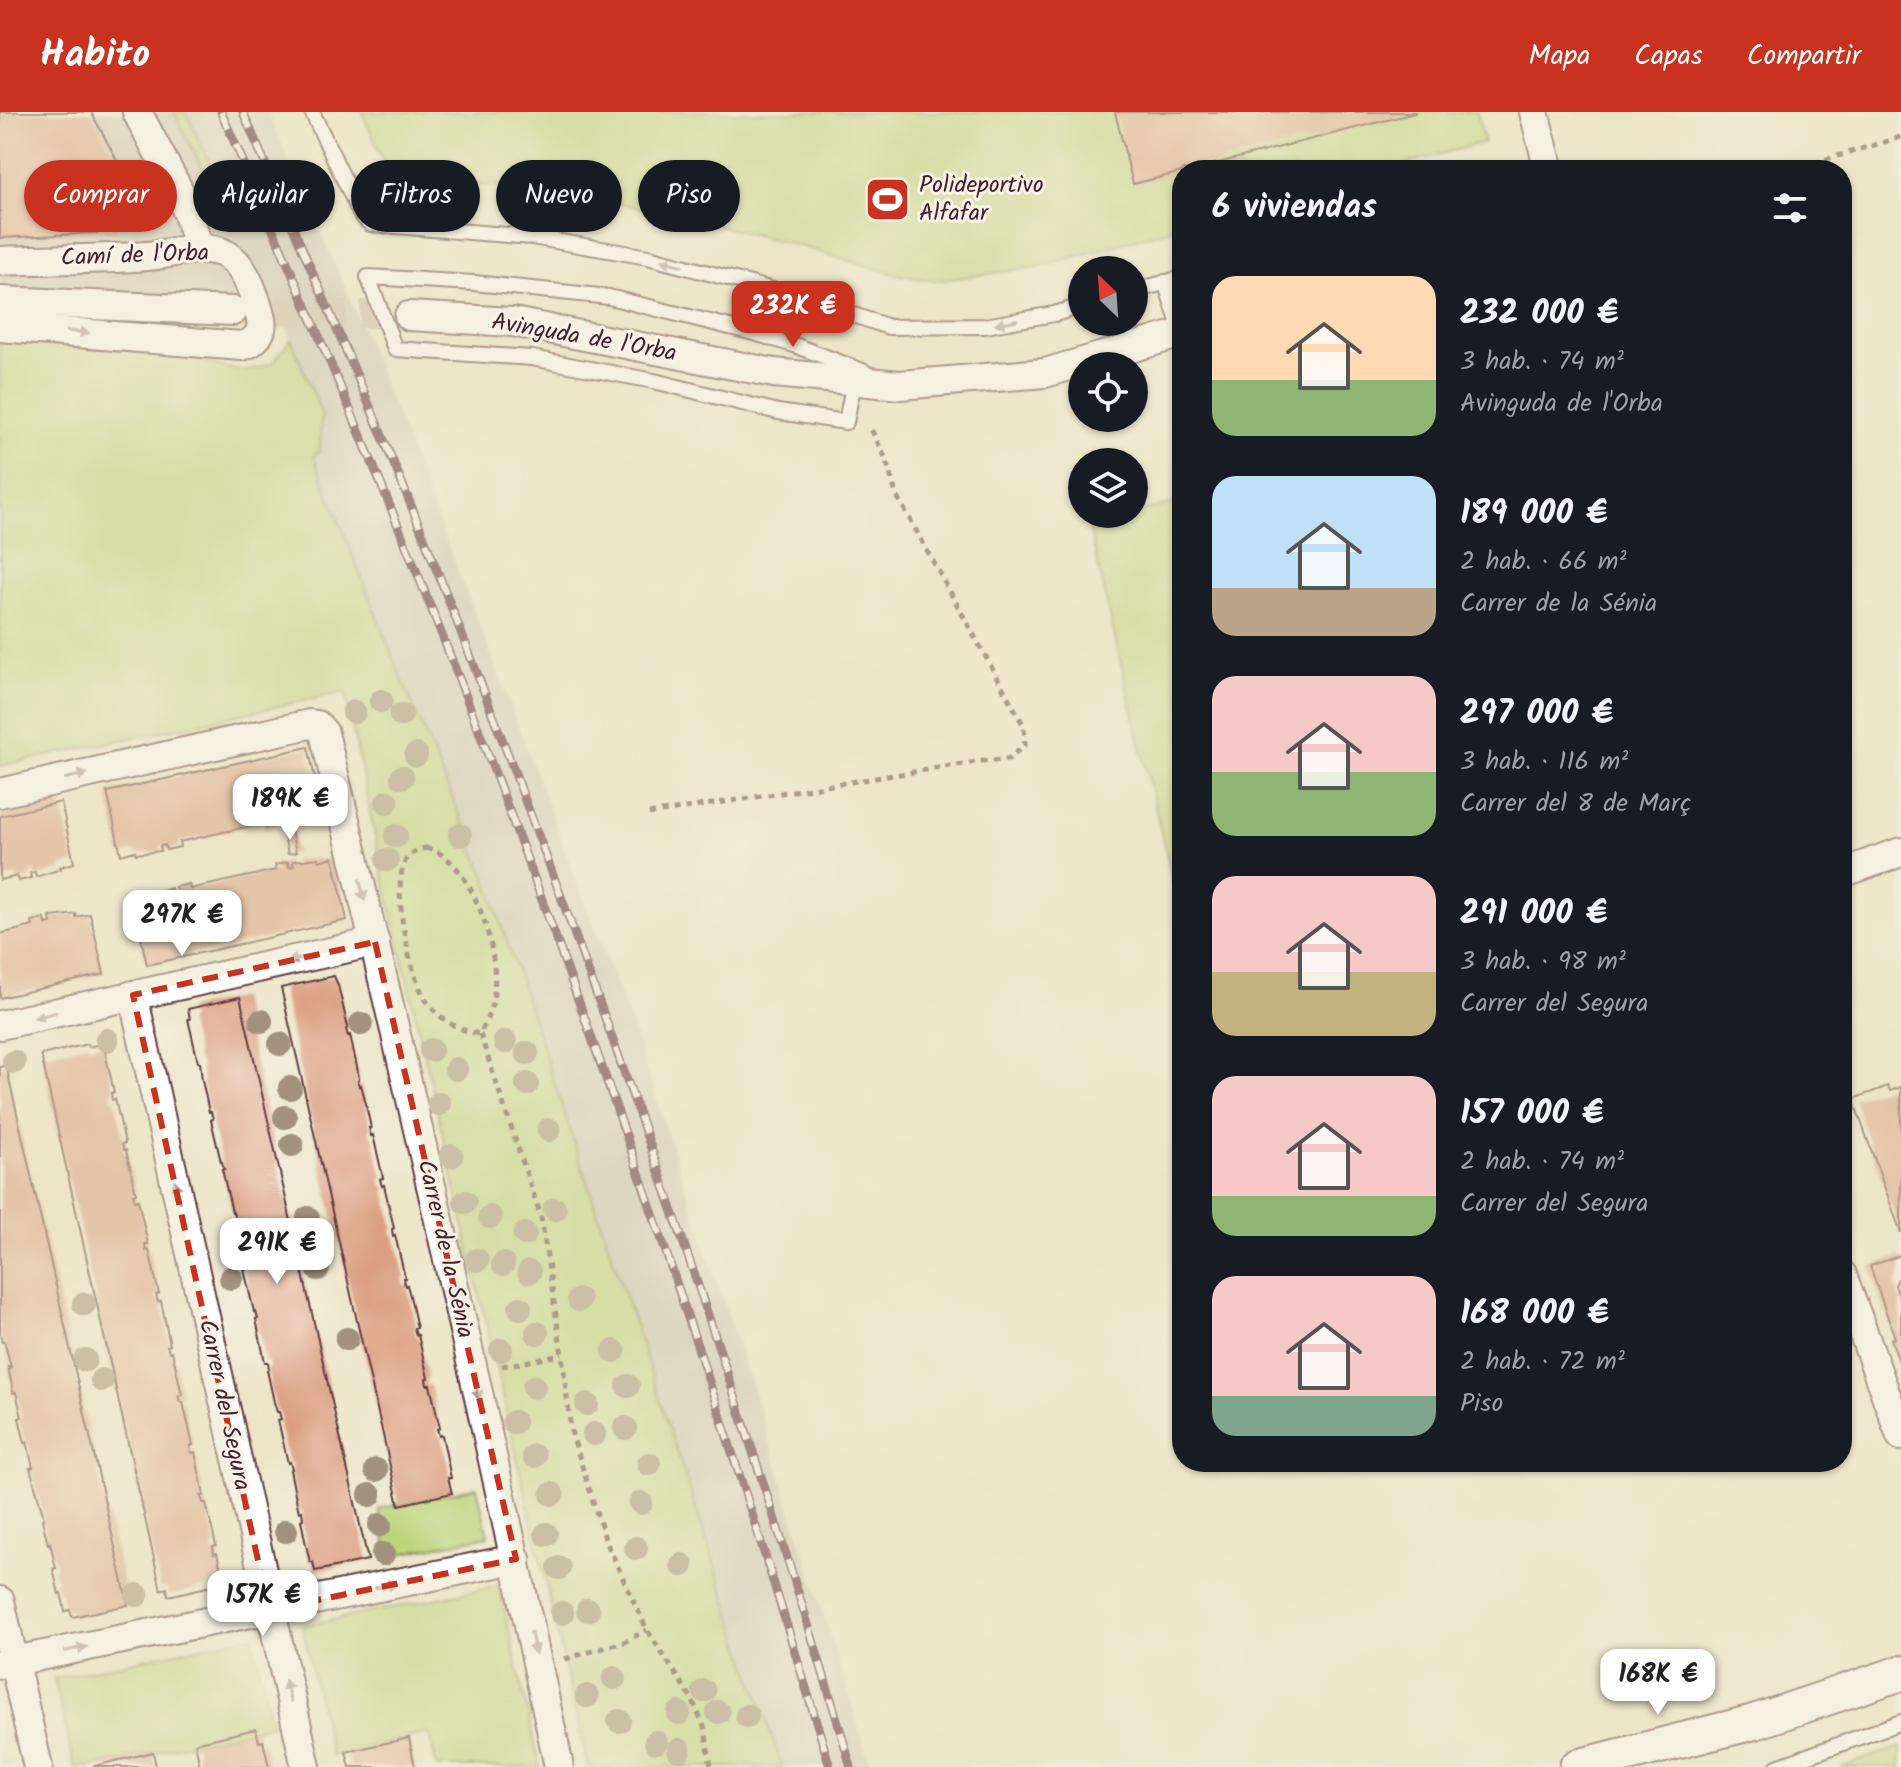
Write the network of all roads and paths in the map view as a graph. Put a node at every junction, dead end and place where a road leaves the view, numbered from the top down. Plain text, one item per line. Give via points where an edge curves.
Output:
1 (137, 112) edge
2 (312, 112) edge
3 (1534, 112) edge
4 (1901, 137) edge
5 (1546, 160) edge
6 (1824, 160) edge
7 (199, 249) junction
8 (0, 261) edge
9 (1172, 280) edge
10 (1165, 282) junction
11 (1148, 287) edge
12 (242, 300) junction
13 (0, 301) edge
14 (1172, 303) edge
15 (1068, 310) edge
16 (409, 316) tunnel mouth
17 (0, 327) edge
18 (1172, 336) edge
19 (854, 381) junction
20 (900, 385) junction
21 (870, 426) dead end
22 (0, 793) edge
23 (649, 814) dead end
24 (1901, 852) edge
25 (1852, 869) edge
26 (375, 942) junction
27 (133, 995) junction
28 (0, 1025) edge
29 (480, 1034) junction
30 (1852, 1302) edge
31 (562, 1355) junction
32 (494, 1367) dead end
33 (1901, 1436) edge
34 (516, 1559) junction
35 (0, 1601) edge
36 (269, 1610) junction
37 (647, 1630) junction
38 (559, 1660) dead end
39 (7, 1663) edge
40 (1901, 1673) edge
41 (1901, 1722) edge
42 (38, 1767) edge
43 (306, 1767) edge
44 (559, 1767) edge
45 (711, 1767) edge
46 (1577, 1767) edge
47 (1777, 1767) edge

1 - 7 street via 180,193
15 -> 2 lane via 985,326 889,327 648,257 532,237 370,224
3 - 5 street
4 - 6 path
7 - 8 street, Camí de l'Orba
7 - 12 street, Camí de l'Orba via 228,255 240,267
9 - 10 lane
10 - 11 lane
10 - 14 lane
12 - 13 street
17 -> 12 street via 242,346 259,335 262,323
16 - 19 street, Avinguda de l'Orba via 513,322 774,373
18 - 20 street, Avinguda de l'Orba via 1045,373
19 - 20 street, Avinguda de l'Orba
19 - 20 lane via 846,422 532,358 395,349 368,277 609,297 768,337
21 - 23 path via 896,494 1024,726 1025,745 1008,759
22 -> 26 street, Carrer de la Sénia via 317,725 324,733
24 - 25 street
26 -> 27 street
26 -> 34 street, Carrer de la Sénia
27 -> 28 street
36 -> 27 street, Carrer del Segura
29 - 29 path via 495,990 491,947 477,900 441,853 414,851 406,860 400,897 414,977 426,1001 446,1021
29 - 31 path via 541,1217
30 - 33 street
31 - 32 path
31 - 37 path via 571,1431 605,1539
36 -> 34 street
34 -> 44 street, Carrer de la Sénia
35 - 39 street
39 -> 36 street
43 -> 36 street, Carrer del Segura
37 - 38 path
37 - 45 path via 692,1699 705,1729
39 - 42 street
40 - 46 street via 1754,1722
41 - 47 lane

